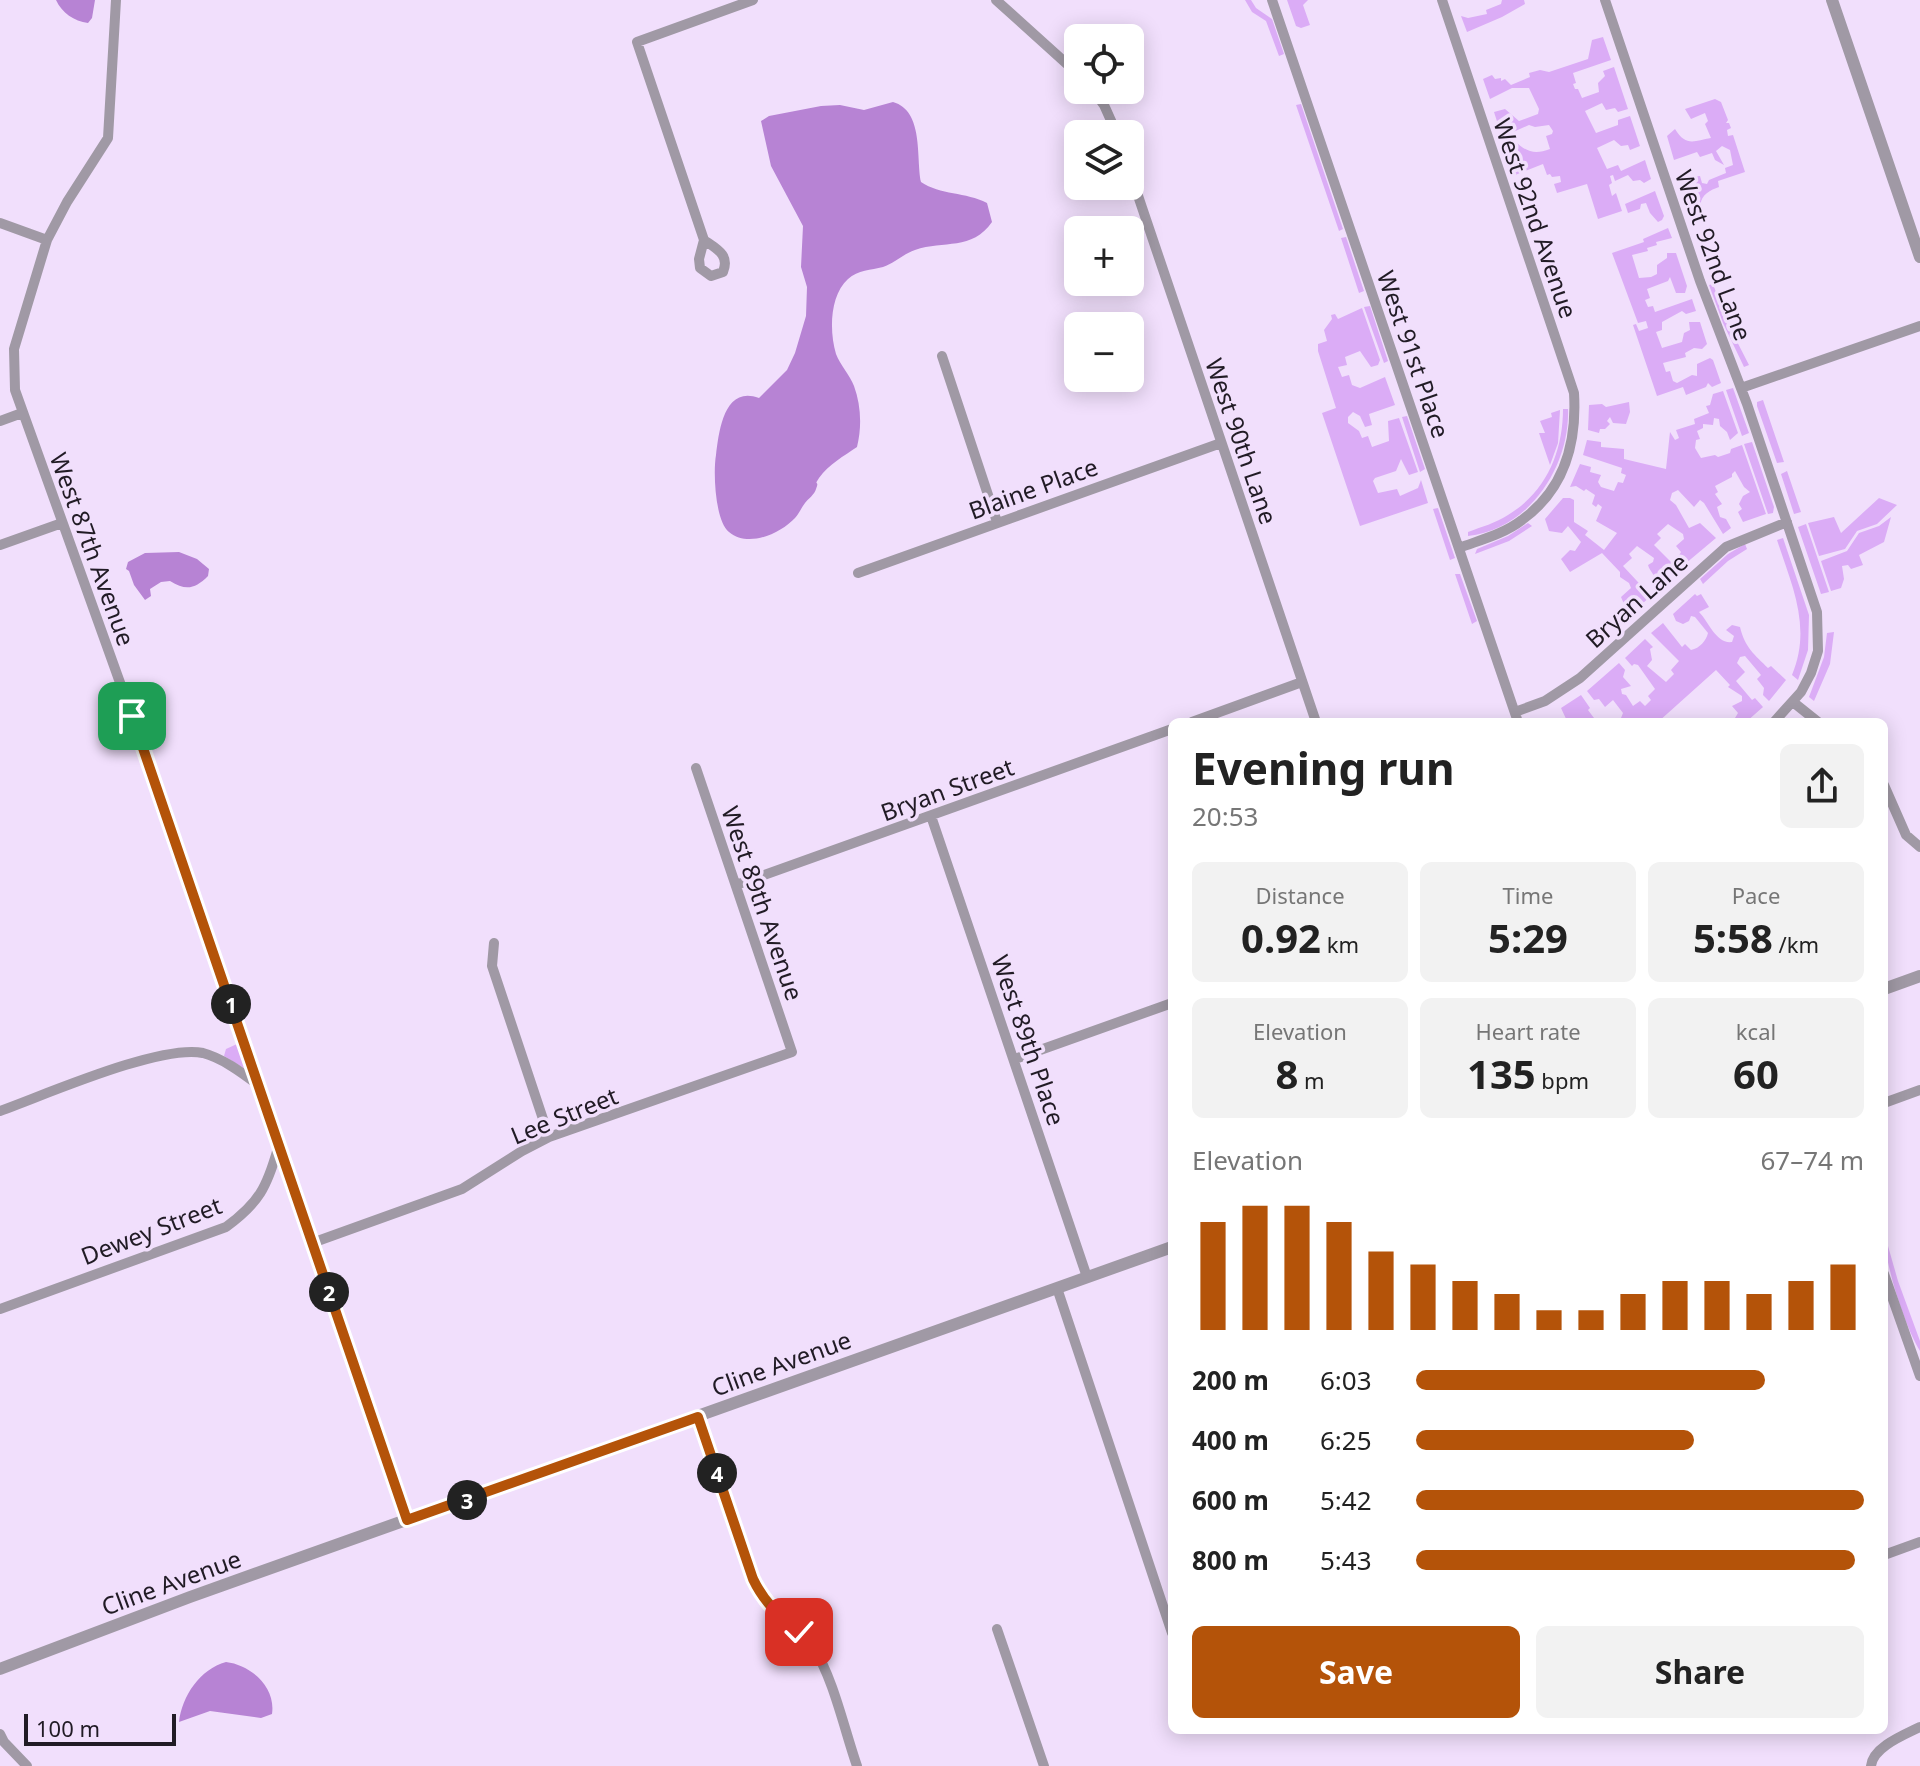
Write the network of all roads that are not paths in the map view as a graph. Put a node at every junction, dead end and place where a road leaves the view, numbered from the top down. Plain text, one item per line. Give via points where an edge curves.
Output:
1 (116, 0) edge
2 (753, 0) edge
3 (996, 0) edge
4 (1272, 0) edge
5 (1442, 0) edge
6 (1605, 0) edge
7 (1832, 0) edge
8 (726, 5) edge
9 (1064, 61) edge
10 (1139, 200) edge
11 (0, 223) edge
12 (47, 240) junction
13 (704, 240) dead end
14 (1920, 257) edge
15 (1920, 326) edge
16 (942, 356) dead end
17 (1741, 388) junction
18 (22, 413) junction
19 (0, 421) edge
20 (1221, 443) junction
21 (997, 522) junction
22 (1787, 522) junction
23 (62, 523) junction
24 (0, 545) edge
25 (1459, 548) junction
26 (858, 573) dead end
27 (1302, 682) junction
28 (1793, 702) junction
29 (1516, 717) edge
30 (1203, 718) edge
31 (1315, 718) edge
32 (1778, 718) edge
33 (1813, 718) edge
34 (1168, 730) edge
35 (696, 768) dead end
36 (1888, 794) edge
37 (931, 816) junction
38 (1920, 847) edge
39 (736, 885) junction
40 (494, 943) dead end
41 (1920, 976) edge
42 (1888, 988) edge
43 (1168, 1004) edge
44 (792, 1052) joint
45 (1015, 1059) junction
46 (258, 1085) junction
47 (1920, 1090) edge
48 (1888, 1102) edge
49 (0, 1111) edge
50 (549, 1137) junction
51 (279, 1147) junction
52 (312, 1243) junction
53 (1168, 1248) edge
54 (1087, 1277) junction
55 (1888, 1285) edge
56 (1057, 1288) junction
57 (0, 1309) edge
58 (1919, 1370) edge
59 (698, 1417) junction
60 (407, 1520) junction
61 (1920, 1542) edge
62 (1888, 1554) edge
63 (1168, 1621) edge
64 (997, 1629) dead end
65 (0, 1669) edge
66 (1920, 1727) edge
67 (0, 1734) edge
68 (27, 1766) edge
69 (857, 1766) edge
70 (1044, 1766) edge
71 (1871, 1766) edge

1 - 12 street, West 87th Avenue via 108,138
2 - 8 street
3 - 9 street
4 - 25 street, West 91st Place
5 - 25 street, West 92nd Avenue via 1574,393 1575,425 1570,452 1542,503 1522,521
6 - 17 street, West 92nd Lane
7 - 14 street
8 - 13 street via 637,42
10 - 20 street, West 90th Lane
11 - 12 street
12 - 18 street, West 87th Avenue via 14,349 15,390
15 - 17 street
16 - 21 street
17 - 22 street, West 92nd Lane
18 - 19 street
18 - 23 street, West 87th Avenue
20 - 21 street, Blaine Place
20 - 27 street, West 90th Lane
21 - 26 street, Blaine Place
22 - 28 street, West 92nd Lane via 1818,629 1811,673
22 - 29 street, Bryan Lane via 1726,547 1580,678
23 - 24 street
23 - 46 street, West 87th Avenue
25 - 29 street, West 91st Place
27 - 30 street
27 - 31 street, West 90th Lane
28 - 32 street, West 92nd Lane
28 - 33 street
34 - 37 street, Bryan Street
35 - 39 street, West 89th Avenue
36 - 38 street via 1906,835
37 - 39 street, Bryan Street
37 - 45 street, West 89th Place
39 - 44 street, West 89th Avenue
40 - 50 street via 492,966
41 - 42 street
43 - 45 street
44 - 50 street, Lee Street
45 - 54 street, West 89th Place
46 - 49 street via 206,1054 187,1051 149,1058
46 - 51 street, West 87th Avenue
47 - 48 street
50 - 52 street, Lee Street via 462,1189
51 - 52 street, West 87th Avenue
51 - 57 street, Dewey Street via 270,1178 250,1209 226,1227
52 - 60 street, West 87th Avenue
53 - 54 street, Cline Avenue
54 - 56 street, Cline Avenue
55 - 58 street
56 - 59 street, Cline Avenue
56 - 63 street
59 - 60 street, Cline Avenue
59 - 69 street via 753,1579 777,1615 814,1648
60 - 65 street, Cline Avenue
61 - 62 street
64 - 70 street
66 - 71 street via 1878,1751
67 - 68 street

